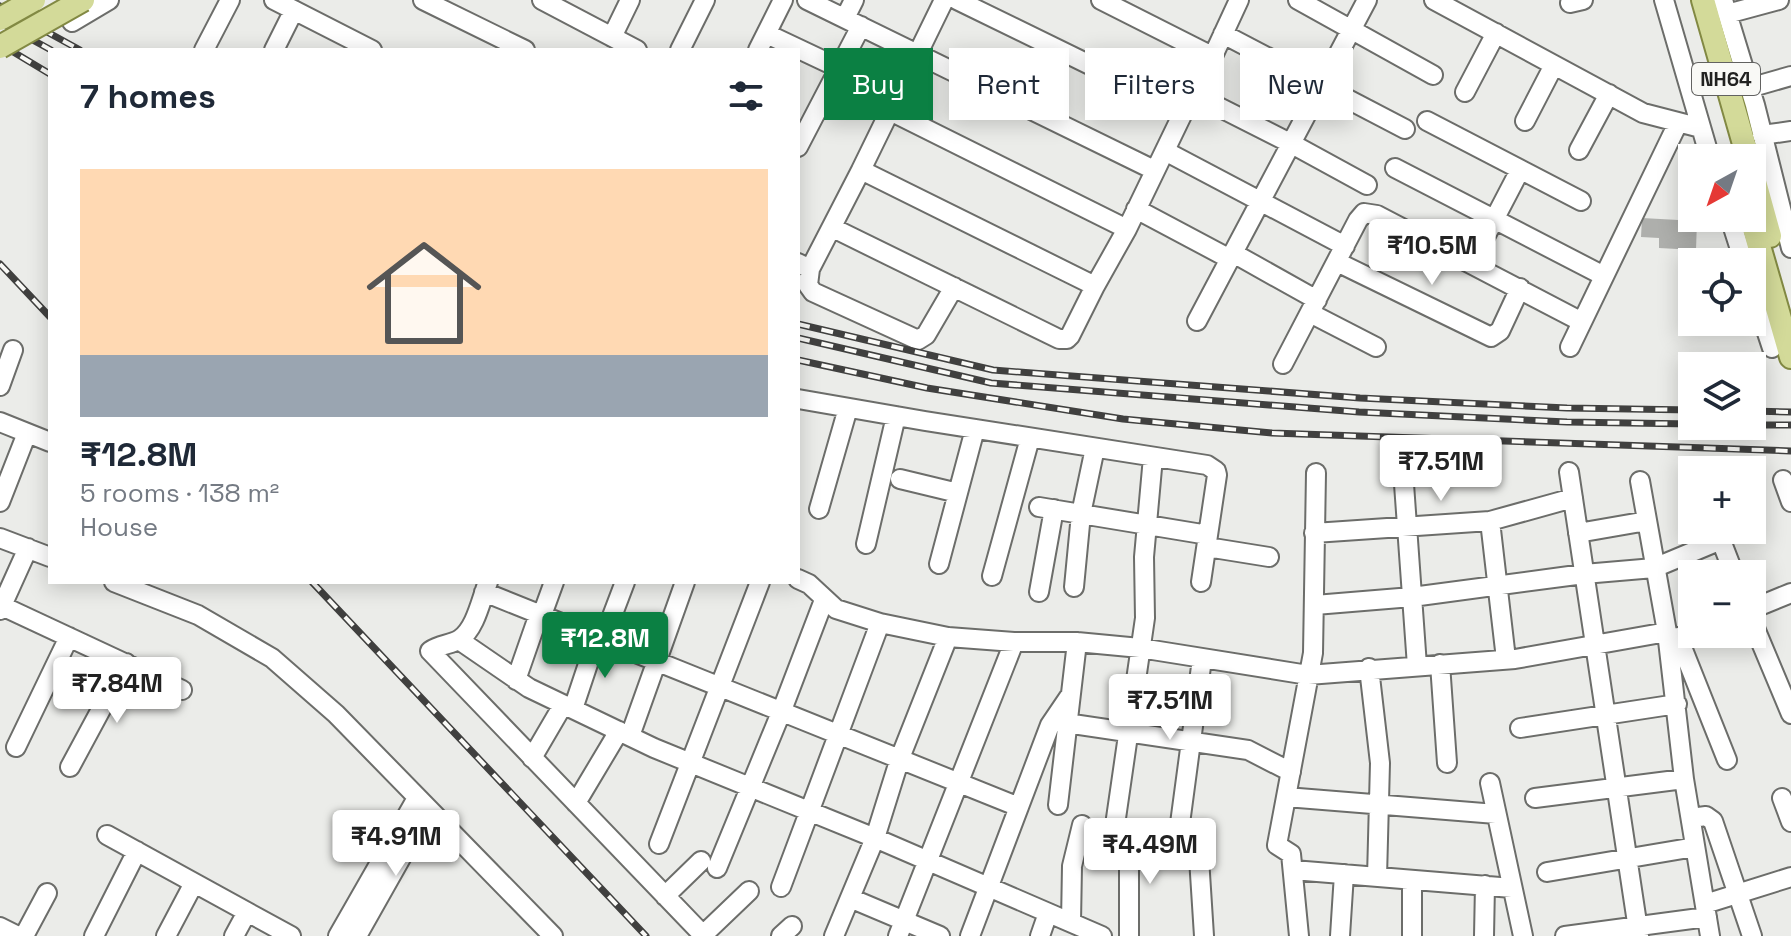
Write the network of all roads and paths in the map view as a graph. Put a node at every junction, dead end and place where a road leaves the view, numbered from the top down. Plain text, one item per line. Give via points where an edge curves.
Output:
1 (34, 0) edge
2 (83, 0) edge
3 (109, 0) edge
4 (230, 0) edge
5 (274, 0) edge
6 (423, 0) edge
7 (630, 0) edge
8 (705, 0) edge
9 (783, 0) edge
10 (807, 0) edge
11 (854, 0) edge
12 (944, 0) edge
13 (957, 0) edge
14 (1101, 0) edge
15 (1239, 0) edge
16 (1298, 0) edge
17 (1367, 0) edge
18 (1664, 0) edge
19 (1692, 0) edge
20 (1703, 0) edge
21 (1779, 0) edge
22 (548, 2) edge
23 (1441, 2) edge
24 (1725, 7) edge
25 (294, 10) junction
26 (0, 19) edge
27 (72, 22) dead end
28 (853, 22) junction
29 (1352, 29) junction
30 (1496, 33) junction
31 (1223, 34) junction
32 (612, 37) junction
33 (762, 42) edge
34 (0, 47) edge
35 (359, 47) edge
36 (205, 48) edge
37 (275, 48) edge
38 (521, 48) edge
39 (633, 48) edge
40 (681, 48) edge
41 (845, 48) edge
42 (906, 48) edge
43 (921, 48) edge
44 (1196, 48) edge
45 (1216, 48) edge
46 (1250, 48) edge
47 (1342, 48) edge
48 (800, 55) edge
49 (933, 61) edge
50 (824, 63) edge
51 (1085, 63) edge
52 (1554, 65) junction
53 (1433, 75) dead end
54 (1791, 76) edge
55 (1749, 88) junction
56 (824, 92) edge
57 (1465, 92) dead end
58 (1609, 94) junction
59 (1353, 101) edge
60 (1224, 110) edge
61 (886, 120) edge
62 (908, 120) edge
63 (1180, 120) edge
64 (1304, 120) edge
65 (1427, 121) dead end
66 (1525, 121) dead end
67 (1678, 123) junction
68 (803, 125) edge
69 (1701, 128) junction
70 (1405, 129) dead end
71 (1791, 131) edge
72 (1762, 135) junction
73 (1292, 144) junction
74 (1706, 144) edge
75 (1731, 144) edge
76 (1744, 144) edge
77 (1579, 150) dead end
78 (1165, 151) junction
79 (1395, 168) dead end
80 (861, 170) junction
81 (1154, 170) junction
82 (1520, 170) junction
83 (1367, 185) dead end
84 (1785, 197) edge
85 (1260, 201) junction
86 (1581, 201) dead end
87 (1136, 209) junction
88 (1494, 220) junction
89 (1766, 221) edge
90 (833, 228) junction
91 (1127, 229) junction
92 (1754, 232) edge
93 (1791, 248) edge
94 (1341, 254) junction
95 (1231, 256) junction
96 (1471, 264) junction
97 (804, 266) edge
98 (1604, 276) junction
99 (1095, 286) junction
100 (954, 287) junction
101 (1520, 288) junction
102 (1314, 306) junction
103 (1791, 309) edge
104 (1766, 318) edge
105 (1197, 321) dead end
106 (1582, 322) junction
107 (1376, 347) dead end
108 (1570, 347) dead end
109 (13, 350) dead end
110 (1781, 352) edge
111 (1283, 364) dead end
112 (0, 386) edge
113 (800, 399) edge
114 (848, 408) junction
115 (896, 416) junction
116 (0, 422) edge
117 (975, 429) junction
118 (27, 433) junction
119 (1030, 438) junction
120 (48, 441) edge
121 (1095, 448) junction
122 (1153, 457) junction
123 (1403, 470) dead end
124 (1569, 472) dead end
125 (1316, 473) dead end
126 (900, 479) dead end
127 (1783, 480) dead end
128 (1640, 481) dead end
129 (958, 493) junction
130 (1573, 498) junction
131 (0, 502) edge
132 (1791, 502) edge
133 (819, 509) dead end
134 (1081, 514) junction
135 (1490, 521) junction
136 (1647, 521) junction
137 (1147, 525) junction
138 (1407, 527) junction
139 (1314, 533) junction
140 (1578, 533) junction
141 (0, 538) edge
142 (1207, 541) junction
143 (866, 544) dead end
144 (1701, 544) edge
145 (43, 550) edge
146 (1269, 557) dead end
147 (939, 564) dead end
148 (1654, 568) junction
149 (1584, 574) junction
150 (992, 576) dead end
151 (800, 580) edge
152 (1201, 582) dead end
153 (119, 584) edge
154 (553, 584) edge
155 (624, 584) edge
156 (684, 584) edge
157 (759, 584) edge
158 (1496, 586) junction
159 (486, 587) edge
160 (1074, 587) dead end
161 (1039, 592) dead end
162 (1791, 593) edge
163 (1412, 597) junction
164 (824, 600) junction
165 (1766, 603) edge
166 (1315, 605) junction
167 (1, 608) edge
168 (540, 614) junction
169 (880, 623) junction
170 (1676, 635) edge
171 (69, 637) junction
172 (948, 637) junction
173 (600, 638) junction
174 (459, 640) junction
175 (1014, 642) junction
176 (1077, 642) junction
177 (1596, 644) junction
178 (1140, 648) junction
179 (1763, 648) edge
180 (1202, 659) junction
181 (1506, 659) junction
182 (657, 661) junction
183 (126, 663) junction
184 (1440, 664) junction
185 (1417, 666) junction
186 (1369, 668) junction
187 (1308, 675) junction
188 (516, 680) junction
189 (720, 686) junction
190 (182, 690) dead end
191 (1069, 697) junction
192 (1677, 704) junction
193 (568, 707) junction
194 (782, 710) junction
195 (1791, 714) edge
196 (1606, 715) junction
197 (1066, 723) junction
198 (1520, 728) dead end
199 (1128, 731) junction
200 (624, 734) junction
201 (839, 734) junction
202 (1191, 740) junction
203 (16, 747) dead end
204 (532, 758) junction
205 (900, 758) junction
206 (1727, 760) dead end
207 (690, 763) junction
208 (1447, 763) dead end
209 (70, 767) dead end
210 (1291, 772) junction
211 (1684, 779) junction
212 (959, 782) junction
213 (1490, 783) dead end
214 (751, 787) junction
215 (1617, 787) junction
216 (1286, 797) junction
217 (1535, 798) dead end
218 (1782, 798) dead end
219 (576, 803) junction
220 (423, 804) junction
221 (1379, 804) junction
222 (1058, 805) dead end
223 (1019, 807) junction
224 (809, 812) junction
225 (1496, 814) junction
226 (1691, 818) junction
227 (1791, 822) edge
228 (1082, 825) dead end
229 (1179, 831) dead end
230 (107, 835) dead end
231 (875, 838) junction
232 (659, 844) dead end
233 (1695, 847) junction
234 (137, 851) junction
235 (1199, 858) dead end
236 (1628, 859) junction
237 (928, 861) junction
238 (1293, 870) junction
239 (1547, 872) dead end
240 (1344, 874) junction
241 (1377, 877) junction
242 (1791, 877) edge
243 (1412, 880) junction
244 (194, 883) junction
245 (1485, 885) junction
246 (781, 887) dead end
247 (989, 887) junction
248 (1512, 888) junction
249 (749, 891) dead end
250 (47, 893) dead end
251 (1738, 894) junction
252 (665, 896) junction
253 (850, 898) junction
254 (247, 912) junction
255 (1048, 913) junction
256 (1707, 919) edge
257 (1071, 922) junction
258 (0, 927) edge
259 (901, 928) edge
260 (1639, 931) edge
261 (18, 936) edge
262 (24, 936) edge
263 (94, 936) edge
264 (166, 936) edge
265 (234, 936) edge
266 (291, 936) edge
267 (338, 936) edge
268 (357, 936) edge
269 (553, 936) edge
270 (703, 936) edge
271 (834, 936) edge
272 (940, 936) edge
273 (970, 936) edge
274 (1040, 936) edge
275 (1102, 936) edge
276 (1129, 936) edge
277 (1204, 936) edge
278 (1299, 936) edge
279 (1340, 936) edge
280 (1412, 936) edge
281 (1484, 936) edge
282 (1523, 936) edge
283 (1565, 936) edge
284 (1752, 936) edge

1 - 26 main road, bridge
2 - 34 main road, bridge
3 - 27 street
4 - 36 street
5 - 25 street
6 - 38 street
7 - 32 street
8 - 40 street
9 - 33 street
10 - 28 street
11 - 28 street
12 - 43 street
13 - 51 street
14 - 44 street
15 - 31 street
16 - 29 street
17 - 29 street
18 - 69 street
19 - 75 main road, NH64
20 - 76 main road, NH64
21 - 24 street
22 - 32 street
23 - 30 street
24 - 55 street
25 - 35 street
25 - 37 street
28 - 41 street
28 - 42 street
29 - 47 street
29 - 53 street
30 - 52 street
30 - 57 street
31 - 45 street
31 - 46 street
32 - 39 street
48 - 50 street
49 - 81 street
52 - 58 street
52 - 66 street
54 - 55 street
55 - 72 street
56 - 68 street
58 - 67 street via 1643,113
58 - 77 street
59 - 70 street
60 - 73 street
61 - 80 street
62 - 91 street
63 - 78 street
64 - 73 street
65 - 82 street
67 - 69 street
67 - 98 street
69 - 74 street
71 - 72 street
72 - 84 street
73 - 83 street
73 - 85 street
78 - 81 street
78 - 85 street
79 - 88 street
80 - 90 street
80 - 99 street
81 - 87 street
82 - 86 street
82 - 88 street
84 - 93 street
85 - 94 street
85 - 95 street
87 - 91 street
87 - 95 street
88 - 96 street
88 - 98 street
89 - 103 main road
90 - 97 street
90 - 100 street
91 - 99 street
92 - 110 main road
94 - 96 street via 1358,220 1370,213
94 - 101 street via 1491,337 1500,331
94 - 102 street
95 - 102 street
95 - 105 street
96 - 101 street
97 - 100 street via 813,292 918,340
98 - 106 street
99 - 100 street via 1072,333 1063,340
101 - 106 street
102 - 107 street
102 - 111 street
104 - 110 street
106 - 108 street
109 - 112 street
113 - 114 street
114 - 115 street
114 - 133 street
115 - 117 street
115 - 143 street
116 - 118 street
117 - 119 street
117 - 129 street
118 - 120 street
118 - 131 street
119 - 121 street
119 - 150 street
121 - 122 street
121 - 134 street
122 - 137 street
122 - 142 street via 1216,471
123 - 138 street
124 - 130 street
125 - 139 street
126 - 129 street
127 - 132 street
128 - 136 street
129 - 147 street
130 - 135 street
130 - 140 street
134 - 137 street
134 - 160 street
134 - 161 street via 1046,508
135 - 138 street
135 - 158 street
136 - 140 street
136 - 148 street
137 - 142 street
137 - 178 street
138 - 139 street
138 - 163 street
139 - 166 street
140 - 149 street
141 - 145 street
142 - 146 street
142 - 152 street
144 - 148 street
145 - 167 street
148 - 149 street
148 - 170 street
149 - 158 street
149 - 177 street
151 - 164 street
153 - 220 street via 198,615 272,658 336,714
154 - 168 street
155 - 173 street
156 - 182 street
157 - 189 street
158 - 163 street
158 - 181 street
159 - 168 street
159 - 174 street via 471,628
162 - 165 street
163 - 166 street
163 - 185 street
164 - 169 street
164 - 194 street
166 - 187 street
167 - 171 street
168 - 173 street
168 - 188 street
169 - 172 street
169 - 201 street
170 - 177 street
170 - 192 street
170 - 206 street
171 - 183 street
171 - 203 street
172 - 175 street
172 - 205 street
173 - 182 street
173 - 193 street
174 - 188 street
174 - 204 street via 430,651
175 - 176 street
175 - 212 street
176 - 178 street
176 - 191 street
177 - 181 street
177 - 196 street
178 - 180 street
178 - 199 street
179 - 195 street
180 - 187 street
180 - 202 street
181 - 184 street
182 - 189 street
182 - 200 street
183 - 190 street
183 - 209 street
184 - 185 street
184 - 208 street
185 - 186 street
186 - 187 street
186 - 221 street via 1380,763
187 - 210 street
188 - 193 street
189 - 194 street
189 - 207 street
191 - 197 street
191 - 223 street via 1050,725
192 - 196 street
192 - 211 street
193 - 200 street
193 - 204 street
194 - 201 street
194 - 214 street
196 - 198 street
196 - 215 street
197 - 199 street
197 - 222 street
199 - 202 street
199 - 276 street via 1122,834
200 - 207 street
200 - 219 street
201 - 205 street
201 - 224 street
202 - 210 street via 1255,752
202 - 229 street
204 - 219 street
205 - 212 street
205 - 231 street
207 - 214 street
207 - 232 street
210 - 216 street
211 - 215 street
211 - 226 street
212 - 223 street
212 - 237 street
213 - 225 street
214 - 224 street
214 - 252 street via 709,864
215 - 217 street
215 - 236 street
216 - 221 street
216 - 238 street via 1277,845 1291,854
218 - 227 street
219 - 252 street
220 - 267 street
220 - 268 street
220 - 269 street
221 - 225 street
221 - 241 street
223 - 247 street
224 - 231 street
224 - 246 street
225 - 248 street
226 - 233 street
226 - 251 street via 1706,816 1713,821
228 - 257 street via 1072,866
230 - 234 street
231 - 237 street
231 - 253 street
233 - 236 street
233 - 256 street
234 - 244 street
234 - 263 street
235 - 277 street
236 - 239 street
236 - 260 street
237 - 247 street
237 - 259 street
238 - 240 street
238 - 278 street
240 - 241 street
240 - 279 street
241 - 243 street
242 - 251 street
243 - 245 street
243 - 280 street
244 - 254 street
244 - 264 street
245 - 248 street
245 - 281 street
247 - 255 street
247 - 273 street
248 - 282 street
249 - 270 street
250 - 262 street
251 - 256 street
251 - 284 street
252 - 270 street
253 - 259 street
253 - 271 street
254 - 265 street
254 - 266 street
255 - 257 street
255 - 274 street
256 - 260 street
257 - 275 street
258 - 261 street
259 - 272 street
260 - 283 street

